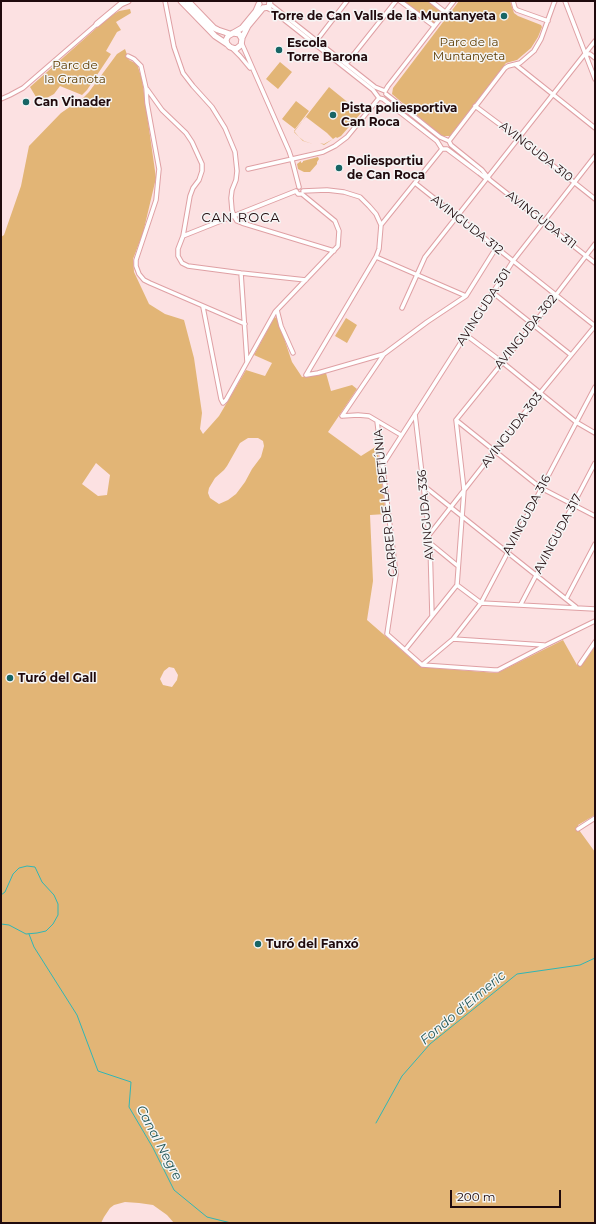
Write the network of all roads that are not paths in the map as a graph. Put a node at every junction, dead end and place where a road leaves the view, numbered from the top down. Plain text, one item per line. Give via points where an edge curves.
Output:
1 (128, 1) edge
2 (181, 1) edge
3 (188, 1) edge
4 (347, 1) edge
5 (396, 1) edge
6 (400, 1) edge
7 (431, 1) edge
8 (454, 1) edge
9 (513, 1) edge
10 (565, 1) edge
11 (166, 2) edge
12 (554, 2) edge
13 (266, 4) edge
14 (445, 12) junction
15 (548, 21) junction
16 (97, 24) joint
17 (434, 26) junction
18 (232, 33) junction
19 (242, 38) junction
20 (316, 40) junction
21 (595, 41) edge
22 (227, 44) junction
23 (242, 44) junction
24 (232, 48) junction
25 (585, 54) junction
26 (128, 56) dead end
27 (595, 58) edge
28 (346, 64) junction
29 (516, 65) junction
30 (253, 72) junction
31 (595, 79) edge
32 (146, 88) junction
33 (384, 92) junction
34 (552, 94) junction
35 (380, 98) junction
36 (1, 99) edge
37 (475, 106) junction
38 (595, 128) edge
39 (518, 138) junction
40 (448, 142) junction
41 (441, 147) junction
42 (448, 149) junction
43 (595, 156) edge
44 (292, 160) junction
45 (248, 169) dead end
46 (488, 178) junction
47 (575, 182) junction
48 (415, 183) junction
49 (299, 187) junction
50 (296, 191) junction
51 (302, 192) junction
52 (595, 199) edge
53 (234, 216) junction
54 (456, 217) junction
55 (543, 222) junction
56 (381, 225) junction
57 (183, 236) junction
58 (595, 244) edge
59 (496, 248) junction
60 (334, 251) junction
61 (586, 256) junction
62 (376, 257) junction
63 (513, 261) junction
64 (595, 263) edge
65 (241, 273) junction
66 (417, 274) junction
67 (306, 280) junction
68 (492, 292) junction
69 (556, 294) junction
70 (466, 296) junction
71 (203, 306) junction
72 (402, 308) dead end
73 (276, 311) junction
74 (245, 324) junction
75 (532, 325) junction
76 (595, 326) edge
77 (466, 335) junction
78 (293, 352) dead end
79 (384, 354) junction
80 (571, 355) junction
81 (248, 362) junction
82 (502, 362) junction
83 (595, 387) edge
84 (540, 393) junction
85 (415, 414) junction
86 (456, 420) junction
87 (377, 421) junction
88 (576, 422) junction
89 (595, 433) edge
90 (401, 435) junction
91 (495, 451) junction
92 (595, 463) edge
93 (382, 466) junction
94 (423, 486) junction
95 (541, 488) junction
96 (464, 490) junction
97 (573, 504) junction
98 (451, 507) junction
99 (462, 516) junction
100 (595, 516) edge
101 (429, 535) junction
102 (430, 543) junction
103 (595, 544) edge
104 (508, 552) junction
105 (458, 566) junction
106 (536, 575) junction
107 (457, 585) junction
108 (566, 599) junction
109 (481, 603) junction
110 (521, 604) junction
111 (576, 607) junction
112 (595, 608) edge
113 (432, 616) junction
114 (595, 621) edge
115 (453, 639) junction
116 (595, 642) edge
117 (546, 645) junction
118 (405, 650) junction
119 (580, 664) dead end
120 (422, 665) junction
121 (595, 818) edge
122 (578, 829) dead end

1 - 16 street
2 - 22 street via 215,36
3 - 18 street via 214,28
4 - 20 street
5 - 28 street
6 - 17 street
7 - 14 street
8 - 14 street
9 - 15 street via 517,10
10 - 25 street
11 - 53 street via 174,47 183,73 212,107 225,128 235,152 237,171 231,198
12 - 15 street
13 - 18 street via 256,11 242,28
13 - 19 street via 248,26
13 - 20 street
13 - 35 street
14 - 17 street
15 - 29 street via 534,51
16 - 36 street via 23,88
17 - 33 street
18 - 19 street
18 - 22 street via 227,38
19 - 23 street
20 - 28 street
21 - 25 street
22 - 24 street
23 - 24 street via 238,48
23 - 30 street
24 - 30 street
25 - 27 street
25 - 31 street
25 - 34 street
26 - 32 street via 141,66
28 - 33 street
29 - 34 street
29 - 37 street via 505,68
30 - 44 street
32 - 57 street via 162,110 186,133 202,164 201,175 191,195
32 - 71 street via 159,169 156,200 136,266 144,280
33 - 35 street via 385,98
33 - 35 street via 378,92
33 - 40 street
34 - 38 street
34 - 39 street
35 - 41 street via 437,141
35 - 44 street via 347,137 336,146
37 - 39 street, AVINGUDA 310
37 - 40 street
39 - 46 street
39 - 47 street, AVINGUDA 310
40 - 41 street via 441,142
40 - 42 street
40 - 46 street
41 - 42 street
41 - 48 street
42 - 46 street via 479,174
43 - 47 street, AVINGUDA 301
44 - 45 street
44 - 49 street
46 - 54 street
46 - 55 street, AVINGUDA 311
47 - 52 street, AVINGUDA 310
47 - 55 street, AVINGUDA 301
48 - 54 street, AVINGUDA 312
48 - 56 street
49 - 50 street
49 - 51 street via 302,188
50 - 51 street via 298,194
50 - 53 street
51 - 56 street via 326,190 360,197 376,214
51 - 60 street via 338,226 339,241
53 - 57 street
53 - 60 street via 242,223
54 - 59 street, AVINGUDA 312
54 - 66 street via 425,257
55 - 61 street, AVINGUDA 311
55 - 63 street, AVINGUDA 301
56 - 62 street via 381,238
57 - 65 street via 178,249 182,263 199,268
58 - 61 street, AVINGUDA 302
59 - 63 street, AVINGUDA 312
59 - 70 street
60 - 67 street
61 - 64 street, AVINGUDA 311
61 - 69 street, AVINGUDA 302
62 - 66 street
62 - 79 street via 306,375
63 - 68 street, AVINGUDA 301
63 - 69 street, AVINGUDA 312
65 - 67 street
65 - 74 street
66 - 70 street
66 - 72 street
67 - 73 street
68 - 75 street
68 - 77 street, AVINGUDA 301
69 - 75 street, AVINGUDA 302
69 - 76 street, AVINGUDA 312
70 - 79 street
71 - 74 street
71 - 81 street via 220,399 223,403
73 - 78 street
73 - 81 street
74 - 81 street
75 - 80 street
75 - 82 street, AVINGUDA 302
76 - 80 street, AVINGUDA 303
77 - 82 street
77 - 85 street, AVINGUDA 301
79 - 87 street via 342,416 358,414
80 - 84 street, AVINGUDA 303
82 - 84 street
82 - 86 street, AVINGUDA 302
83 - 88 street, AVINGUDA 316
84 - 88 street
84 - 91 street, AVINGUDA 303
85 - 90 street, AVINGUDA 301
85 - 94 street, AVINGUDA 336
86 - 91 street
86 - 96 street
87 - 90 street
87 - 93 street, CARRER DE LA PETÚNIA
88 - 89 street
88 - 95 street, AVINGUDA 316
90 - 93 street, AVINGUDA 301
91 - 95 street
91 - 96 street, AVINGUDA 303
92 - 97 street, AVINGUDA 317
93 - 118 street, CARRER DE LA PETÚNIA via 396,574 387,634
94 - 98 street
94 - 101 street, AVINGUDA 336
95 - 97 street
95 - 104 street, AVINGUDA 316
96 - 98 street, AVINGUDA 303
96 - 99 street
97 - 100 street
97 - 106 street, AVINGUDA 317
98 - 99 street
98 - 101 street, AVINGUDA 303
99 - 104 street
99 - 105 street
101 - 102 street, AVINGUDA 336
102 - 105 street
102 - 113 street, AVINGUDA 336
103 - 108 street
104 - 106 street
104 - 109 street, AVINGUDA 316
105 - 107 street
106 - 108 street
106 - 110 street, AVINGUDA 317
107 - 109 street
107 - 113 street
108 - 111 street
109 - 110 street
109 - 115 street, AVINGUDA 316
110 - 111 street
111 - 112 street
113 - 118 street
114 - 117 street
115 - 117 street
115 - 120 street, AVINGUDA 316
116 - 119 street
117 - 120 street via 498,670
118 - 120 street
121 - 122 street

